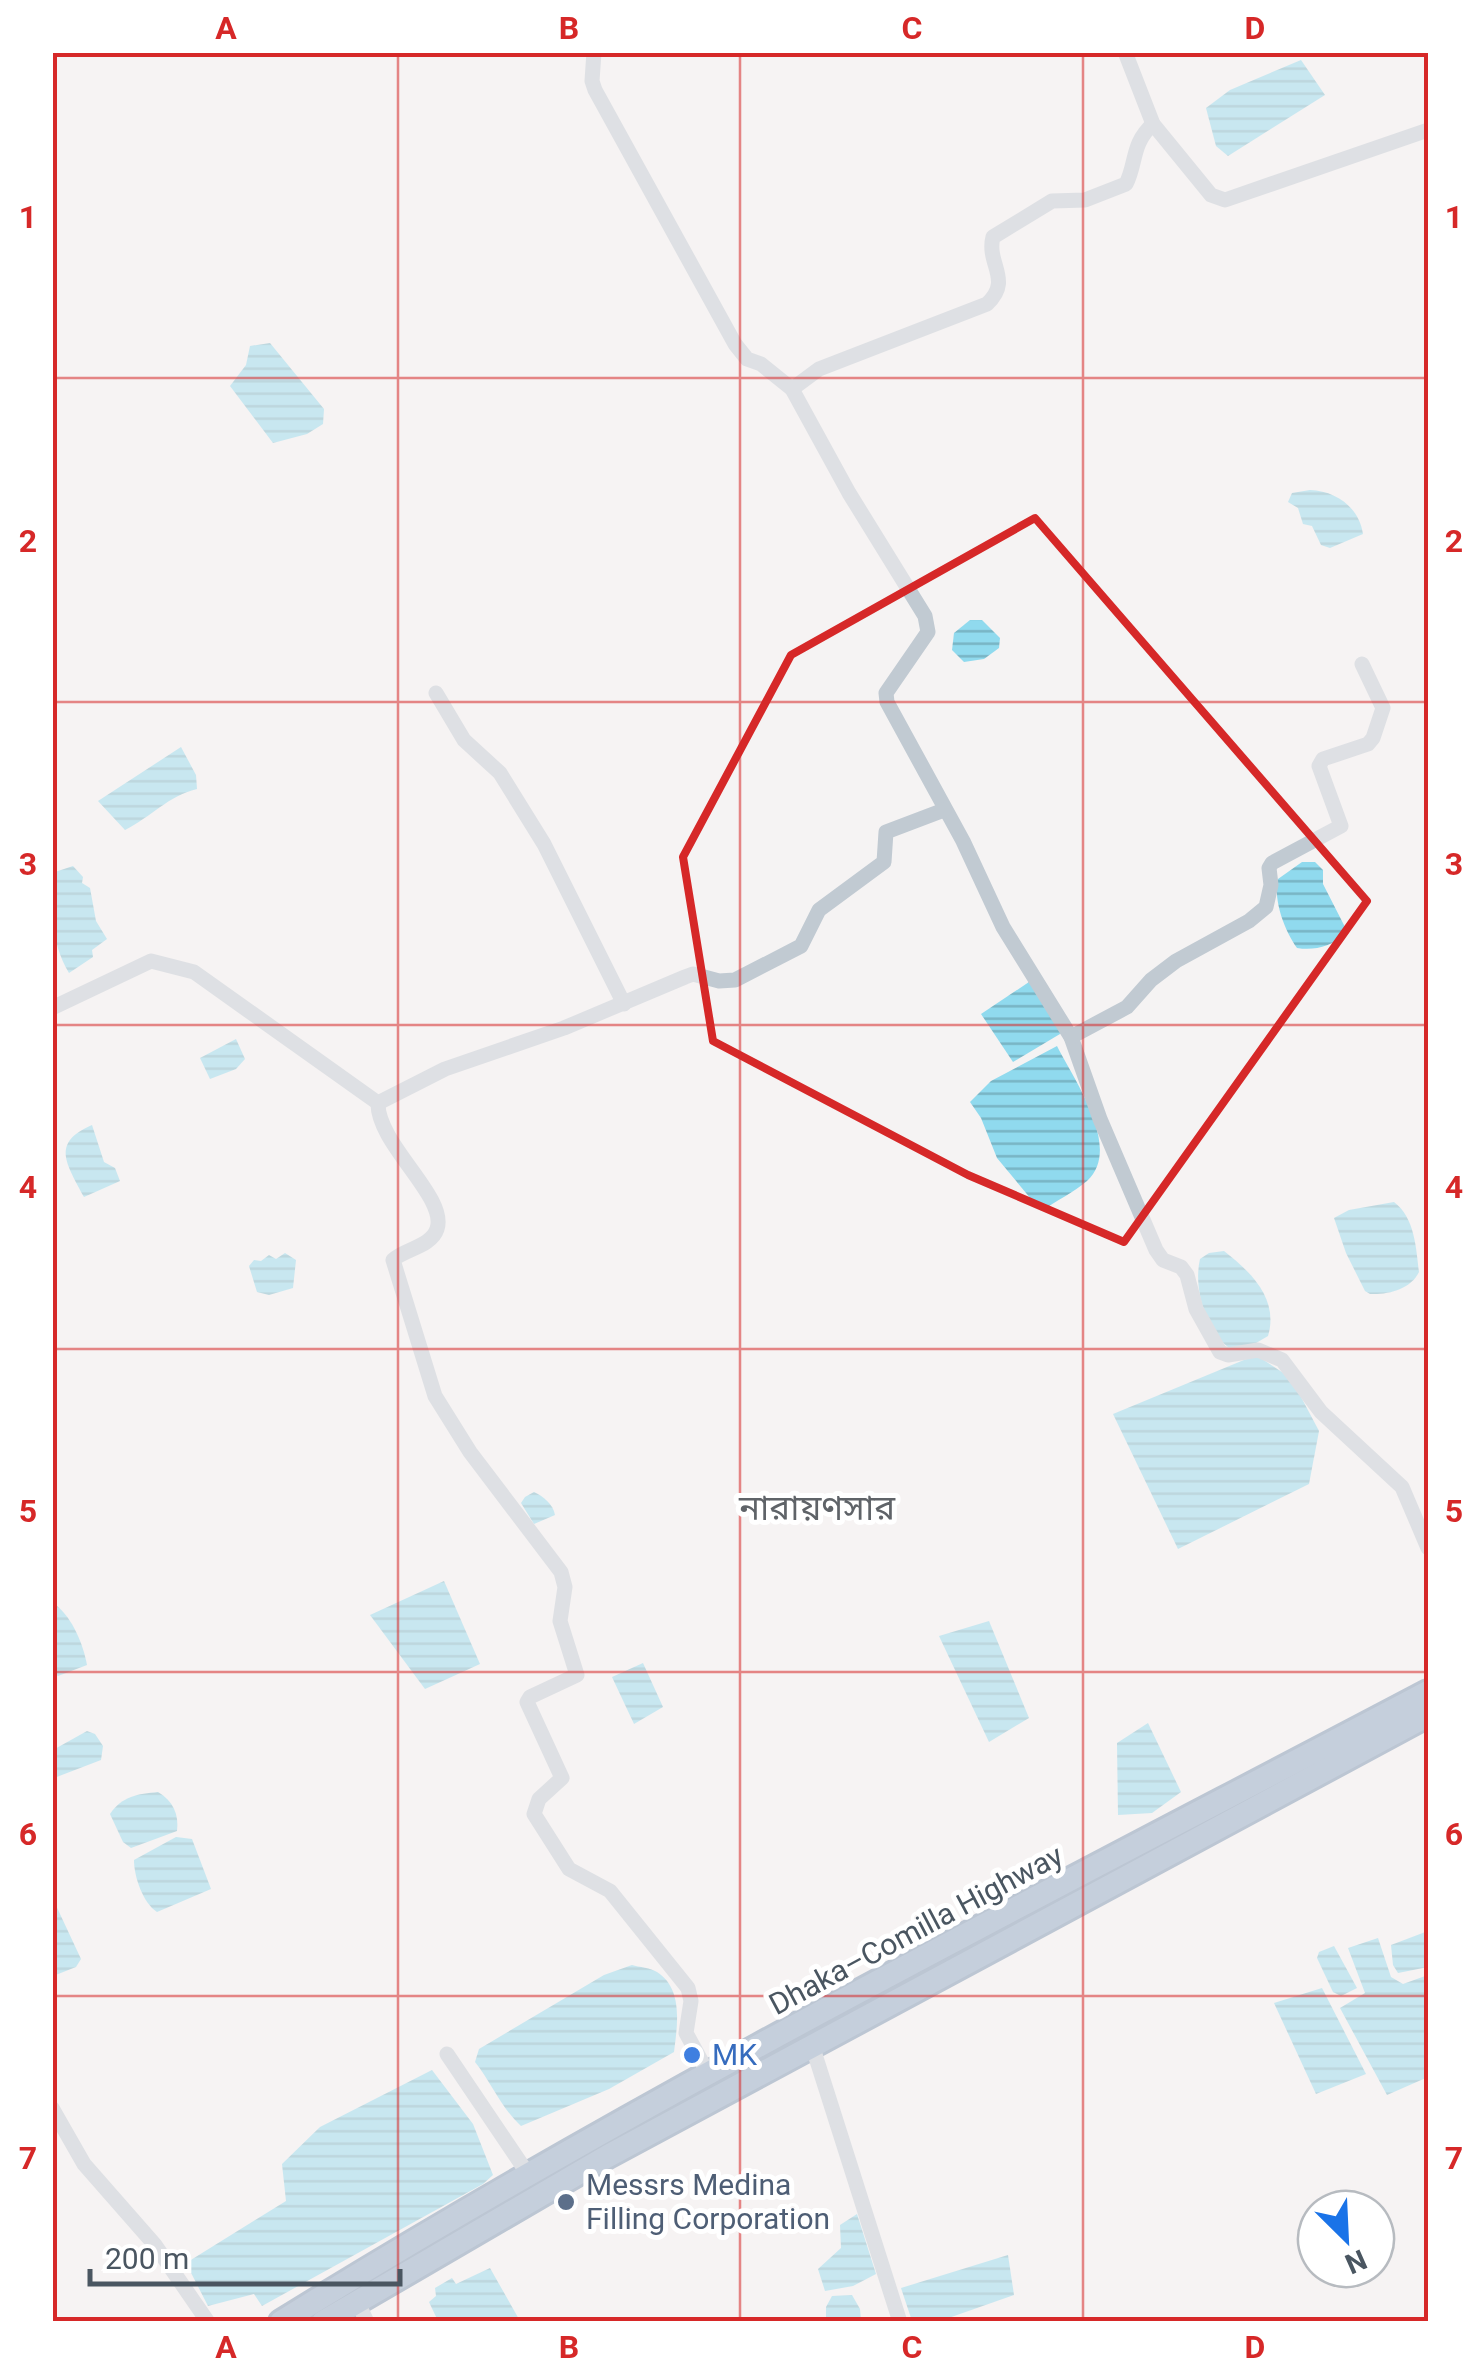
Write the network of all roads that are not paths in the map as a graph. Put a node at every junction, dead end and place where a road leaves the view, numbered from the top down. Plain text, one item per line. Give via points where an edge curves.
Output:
1 (594, 52) edge
2 (1124, 52) edge
3 (1153, 124) junction
4 (1428, 130) edge
5 (792, 389) junction
6 (1362, 664) dead end
7 (436, 693) dead end
8 (944, 810) junction
9 (624, 1004) junction
10 (52, 1008) edge
11 (1071, 1036) junction
12 (378, 1103) junction
13 (1428, 1548) edge
14 (1428, 1692) edge
15 (1428, 1715) edge
16 (1337, 1753) junction
17 (812, 2045) junction
18 (447, 2054) dead end
19 (709, 2074) junction
20 (52, 2108) edge
21 (602, 2147) junction
22 (528, 2174) junction
23 (362, 2312) edge
24 (208, 2322) edge
25 (281, 2322) edge
26 (323, 2322) edge
27 (900, 2322) edge

1 - 5 street via 595,90 726,330 746,359
2 - 3 street
3 - 4 street via 1211,195 1225,200
3 - 5 street via 1132,155 1126,184 1086,200 1052,200 993,236 1000,284 987,304 818,370
5 - 8 street via 925,616 928,632 886,693
6 - 11 street via 1383,708 1374,738 1319,766 1340,826 1272,864 1266,907 1249,922 1176,961 1127,1007
7 - 9 street via 464,740 500,773 544,844
8 - 9 street via 886,832 884,862 819,910 801,946 735,980 693,974
8 - 11 street via 1003,927
9 - 12 street via 458,1063
10 - 12 street via 151,961 194,972
11 - 13 street via 1156,1250 1187,1276 1196,1310 1220,1352 1258,1350 1282,1360 1321,1412 1402,1487
12 - 19 street via 378,1118 423,1182 438,1217 431,1238 393,1260 435,1396 561,1572 560,1621 576,1675 528,1702 562,1778 539,1798 534,1814 569,1868 610,1891 688,1988 686,2032
14 - 16 highway, Dhaka–Comilla Highway
15 - 16 highway, Dhaka–Comilla Highway
16 - 17 highway, Dhaka–Comilla Highway
16 - 19 highway, Dhaka–Comilla Highway via 874,1984
17 - 21 highway, Dhaka–Comilla Highway
17 - 27 street
18 - 22 street
19 - 21 highway, Dhaka–Comilla Highway
20 - 24 street via 84,2164 155,2245
21 - 22 highway, Dhaka–Comilla Highway
21 - 23 highway, Dhaka–Comilla Highway
22 - 25 highway, Dhaka–Comilla Highway
23 - 26 highway, Dhaka–Comilla Highway

